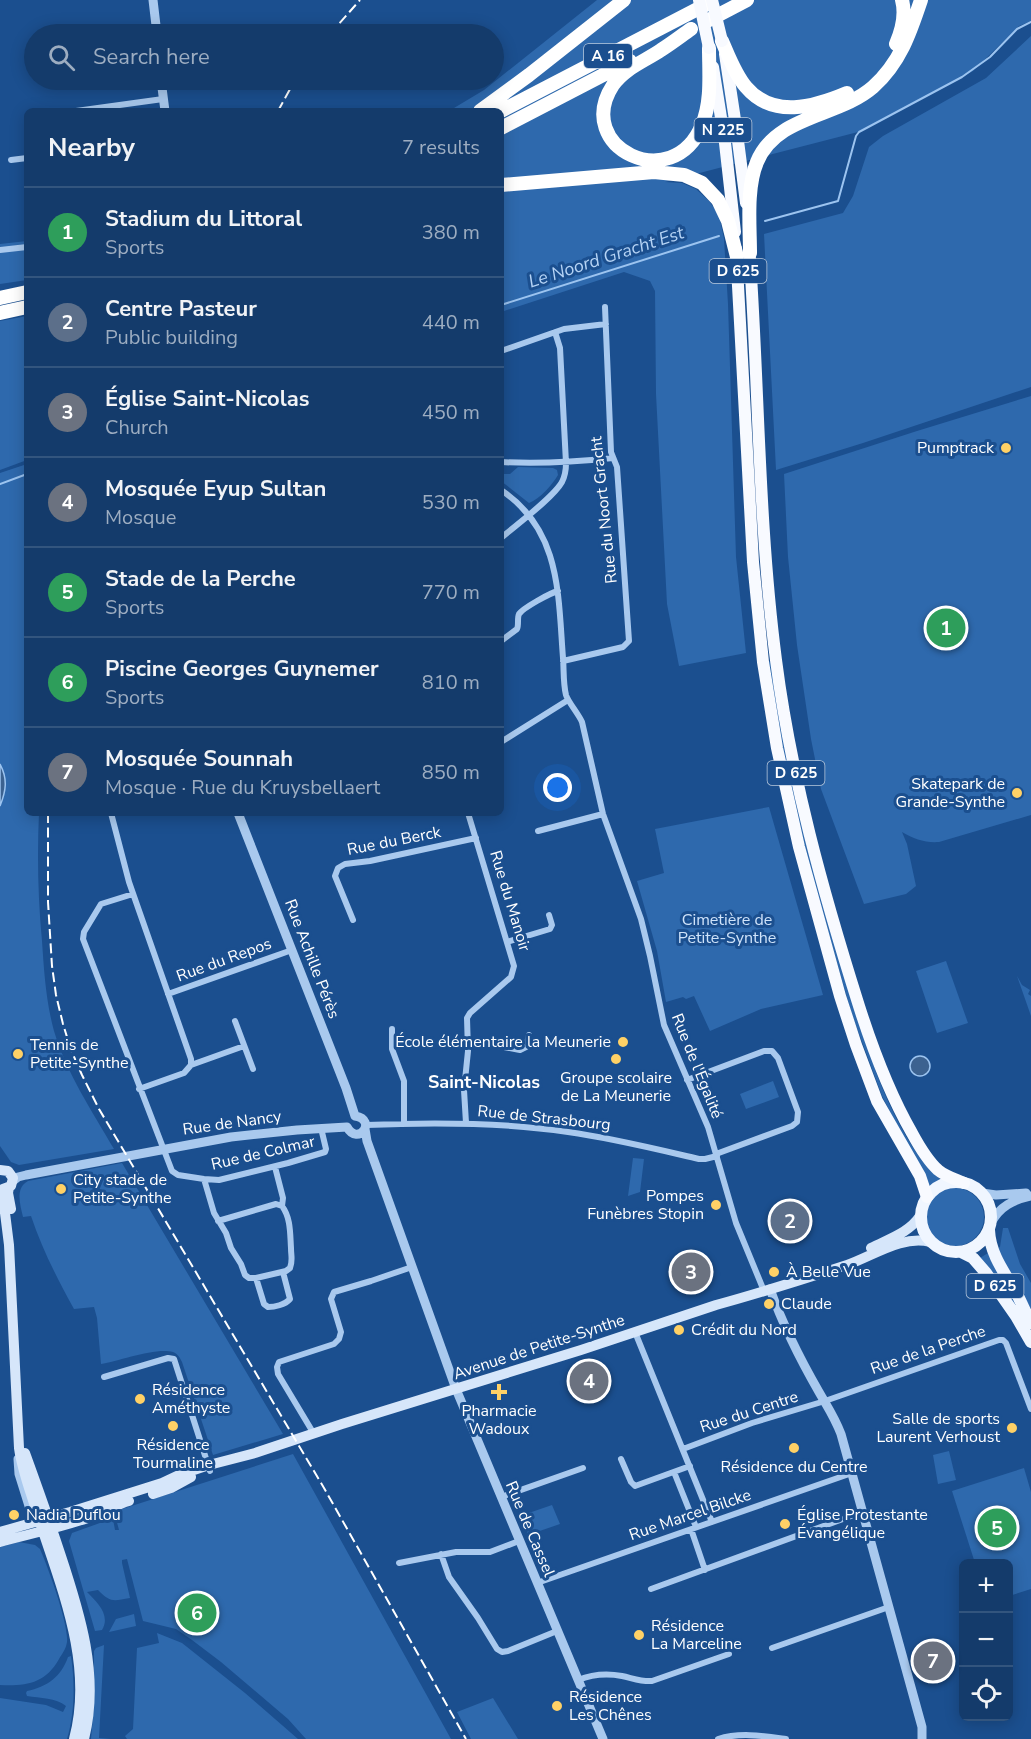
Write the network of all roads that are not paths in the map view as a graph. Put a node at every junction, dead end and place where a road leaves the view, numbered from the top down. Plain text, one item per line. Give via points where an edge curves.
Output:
1 (153, 0) edge
2 (624, 0) edge
3 (699, 0) edge
4 (714, 0) edge
5 (747, 0) edge
6 (902, 0) edge
7 (921, 0) edge
8 (156, 24) edge
9 (691, 29) junction
10 (716, 45) junction
11 (162, 90) edge
12 (163, 99) junction
13 (98, 108) edge
14 (164, 108) edge
15 (484, 108) edge
16 (504, 109) edge
17 (504, 126) edge
18 (24, 158) edge
19 (10, 160) dead end
20 (744, 184) joint
21 (504, 185) edge
22 (733, 212) joint
23 (24, 246) edge
24 (0, 250) edge
25 (743, 255) junction
26 (24, 293) edge
27 (0, 298) edge
28 (605, 307) dead end
29 (24, 308) edge
30 (0, 312) edge
31 (606, 324) junction
32 (555, 332) junction
33 (504, 350) edge
34 (613, 458) junction
35 (504, 462) edge
36 (566, 463) junction
37 (504, 492) edge
38 (529, 514) junction
39 (504, 535) edge
40 (558, 591) junction
41 (504, 639) edge
42 (563, 661) junction
43 (568, 700) junction
44 (504, 740) edge
45 (603, 814) junction
46 (112, 816) edge
47 (239, 816) edge
48 (469, 816) edge
49 (538, 831) dead end
50 (476, 838) junction
51 (133, 894) junction
52 (549, 915) dead end
53 (353, 920) dead end
54 (507, 942) junction
55 (292, 950) junction
56 (168, 994) junction
57 (235, 1021) dead end
58 (392, 1029) dead end
59 (529, 1035) dead end
60 (468, 1040) junction
61 (244, 1046) junction
62 (191, 1065) junction
63 (253, 1069) dead end
64 (687, 1080) junction
65 (139, 1089) junction
66 (355, 1116) junction
67 (404, 1123) junction
68 (466, 1123) junction
69 (347, 1127) junction
70 (365, 1127) junction
71 (321, 1128) junction
72 (163, 1149) junction
73 (717, 1155) junction
74 (122, 1156) junction
75 (274, 1167) junction
76 (2, 1169) edge
77 (204, 1179) junction
78 (964, 1183) junction
79 (5, 1188) edge
80 (982, 1193) junction
81 (1031, 1194) edge
82 (927, 1197) junction
83 (282, 1206) junction
84 (920, 1216) junction
85 (218, 1221) junction
86 (990, 1227) junction
87 (930, 1242) junction
88 (961, 1252) junction
89 (412, 1267) junction
90 (832, 1269) junction
91 (283, 1272) junction
92 (256, 1278) junction
93 (767, 1290) junction
94 (1031, 1323) edge
95 (635, 1332) junction
96 (1031, 1342) edge
97 (104, 1377) dead end
98 (456, 1389) junction
99 (825, 1401) junction
100 (1031, 1408) edge
101 (19, 1432) junction
102 (314, 1434) junction
103 (683, 1449) junction
104 (621, 1459) dead end
105 (690, 1466) junction
106 (210, 1468) junction
107 (583, 1468) dead end
108 (674, 1472) junction
109 (852, 1473) junction
110 (501, 1497) junction
111 (862, 1512) junction
112 (712, 1522) junction
113 (43, 1524) junction
114 (0, 1527) edge
115 (694, 1528) junction
116 (0, 1532) edge
117 (519, 1541) junction
118 (0, 1542) edge
119 (441, 1554) junction
120 (399, 1563) dead end
121 (705, 1570) junction
122 (537, 1583) junction
123 (651, 1589) dead end
124 (889, 1607) junction
125 (557, 1631) junction
126 (772, 1648) dead end
127 (729, 1654) dead end
128 (578, 1680) junction
129 (74, 1739) edge
130 (84, 1739) edge
131 (603, 1739) edge
132 (718, 1739) edge
133 (786, 1739) edge
134 (922, 1739) edge

1 - 8 street
2 - 15 highway
3 - 10 highway, N 225, bridge
4 - 10 highway, N 225, bridge
4 - 16 highway, A 16
5 - 9 highway, A 16
6 - 10 highway via 900,35 880,69 853,91 805,107 779,107 753,94
7 - 25 highway via 903,49 877,84 854,100 788,129 762,152 752,178
9 - 10 highway via 614,84 604,115 618,148 637,159 652,161 671,157 689,145 706,113
9 - 17 highway, A 16
10 - 20 highway, N 225 via 733,106
10 - 22 highway, N 225
11 - 12 street
12 - 13 street
12 - 14 street
18 - 19 street
20 - 25 highway, D 625
21 - 25 highway via 654,172 689,176 705,186 720,204
22 - 25 highway, D 625
23 - 24 street
25 - 78 highway, D 625 via 770,599 782,700 801,800 878,1065 903,1117 933,1165
25 - 82 highway, D 625 via 753,562 777,748 807,876 858,1053 877,1101 920,1176
26 - 27 highway
28 - 31 street, Rue du Noort Gracht
29 - 30 highway
31 - 32 street
31 - 34 street, Rue du Noort Gracht
32 - 33 street
32 - 36 street via 560,348
34 - 36 street
34 - 42 street, Rue du Noort Gracht via 629,641 623,646
35 - 36 street
36 - 38 street via 560,485
37 - 38 street, Rue de l'Égalité
38 - 39 street
38 - 40 street, Rue de l'Égalité via 549,550
40 - 41 street via 521,612 517,629
40 - 42 street, Rue de l'Égalité
42 - 43 street, Rue de l'Égalité
43 - 44 street
43 - 45 street, Rue de l'Égalité via 582,722
45 - 49 street
45 - 64 street, Rue de l'Égalité via 640,920 664,1024
46 - 51 street
47 - 55 street, Rue Achille Pérès
48 - 50 street, Rue du Manoir
50 - 53 street, Rue du Berck via 339,867 335,876
50 - 54 street, Rue du Manoir
51 - 56 street
51 - 65 street via 100,904 83,939
52 - 54 street via 550,929
54 - 60 street, Rue du Manoir via 513,972 468,1016
55 - 56 street, Rue du Repos
55 - 66 street, Rue Achille Pérès
56 - 62 street, Rue du Repos
57 - 61 street
58 - 67 street via 392,1048 404,1081
59 - 60 street via 526,1047 520,1050
60 - 68 street, Rue du Manoir
61 - 62 street
61 - 63 street
62 - 65 street via 184,1073
64 - 73 street, Rue de l'Égalité
64 - 73 street via 764,1051 772,1051 778,1058 798,1112 797,1122
65 - 72 street
66 - 69 street via 349,1119
66 - 70 street via 363,1118
67 - 68 street, Rue de Strasbourg
67 - 70 street, Rue de Strasbourg
68 - 73 street, Rue de Strasbourg via 568,1132 701,1159
69 - 70 street via 355,1134
69 - 71 street, Rue de Nancy
70 - 89 street
71 - 72 street, Rue de Nancy via 252,1134
71 - 75 street, Rue de Colmar via 324,1152
72 - 74 street, Rue de Nancy
72 - 77 street, Rue de Colmar via 174,1173
73 - 93 street, Rue de l'Égalité via 735,1220
74 - 76 street, Rue de Nancy
74 - 79 street, Rue de Nancy via 18,1177
75 - 77 street, Rue de Colmar via 219,1180
75 - 83 street via 284,1198
76 - 79 main road via 12,1176
77 - 85 street
78 - 80 main road
78 - 82 main road via 943,1184
79 - 101 main road
80 - 81 street
80 - 86 main road via 990,1208
81 - 86 street via 1005,1205
82 - 84 main road
83 - 85 street via 276,1204
83 - 91 street via 291,1230 292,1260 290,1268
84 - 87 main road
84 - 90 main road, Avenue de Petite-Synthe via 908,1229
85 - 92 street via 245,1275
86 - 88 main road via 982,1241
86 - 94 main road, D 625 via 994,1255
87 - 88 main road via 943,1250
87 - 90 main road, Avenue de Petite-Synthe via 900,1244
88 - 96 main road, D 625 via 982,1268
89 - 98 street
89 - 102 street via 334,1292 331,1299 341,1332 339,1340 278,1364 279,1375
90 - 93 main road, Avenue de Petite-Synthe
91 - 92 street
91 - 92 street via 290,1299 270,1307 264,1304
93 - 95 main road, Avenue de Petite-Synthe
93 - 99 street
95 - 98 main road, Avenue de Petite-Synthe
95 - 103 street
97 - 106 street via 174,1359
98 - 102 main road, Avenue de Petite-Synthe
98 - 110 street, Rue de Cassel
99 - 100 street, Rue de la Perche via 1001,1339
99 - 103 street, Rue du Centre
99 - 109 street via 839,1429
101 - 113 main road
101 - 113 main road via 24,1472
102 - 106 main road, Avenue de Petite-Synthe
103 - 105 street
104 - 108 street via 636,1486
105 - 108 street
105 - 112 street
106 - 113 main road, Avenue de Petite-Synthe via 98,1514
107 - 110 street
108 - 115 street
109 - 111 street
109 - 112 street, Rue Marcel Bilcke
110 - 117 street, Rue de Cassel
111 - 121 street
111 - 124 street
112 - 115 street, Rue Marcel Bilcke
113 - 116 main road, Avenue de Petite-Synthe
113 - 118 main road, Avenue de Petite-Synthe
113 - 129 main road via 77,1648 80,1700
113 - 130 main road via 80,1615 87,1650 89,1702
114 - 116 street
115 - 121 street
115 - 122 street, Rue Marcel Bilcke
117 - 119 street via 490,1552
117 - 122 street, Rue de Cassel
119 - 120 street
119 - 125 street via 449,1577 497,1649 508,1651
121 - 123 street
122 - 125 street, Rue de Cassel
124 - 126 street
124 - 134 street
125 - 128 street, Rue de Cassel
127 - 128 street via 652,1680 605,1674
128 - 131 street, Rue de Cassel
132 - 133 street via 745,1735

